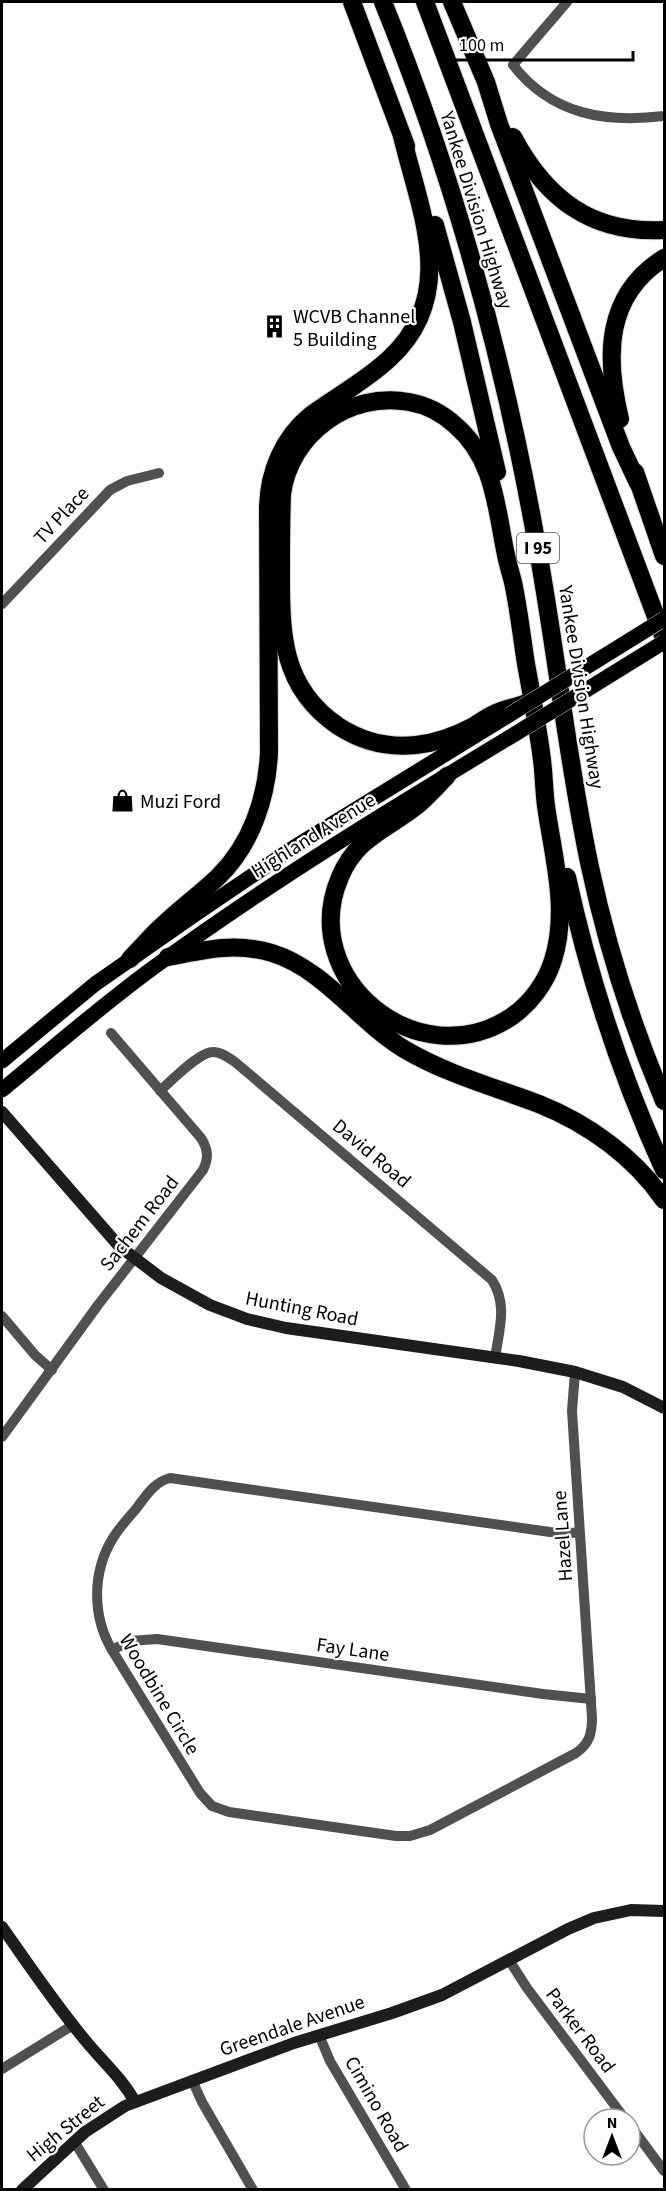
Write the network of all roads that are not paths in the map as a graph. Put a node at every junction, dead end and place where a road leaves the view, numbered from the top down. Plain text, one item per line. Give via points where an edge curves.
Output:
1 (352, 2) edge
2 (383, 2) edge
3 (425, 2) edge
4 (452, 2) edge
5 (567, 2) edge
6 (486, 82) junction
7 (664, 116) edge
8 (402, 136) junction
9 (664, 230) edge
10 (664, 258) edge
11 (159, 473) dead end
12 (638, 483) junction
13 (664, 556) edge
14 (514, 586) junction
15 (2, 604) edge
16 (664, 619) edge
17 (664, 640) edge
18 (530, 702) joint
19 (508, 712) junction
20 (542, 760) junction
21 (447, 776) junction
22 (168, 957) junction
23 (130, 959) junction
24 (111, 1033) dead end
25 (2, 1061) edge
26 (2, 1090) edge
27 (160, 1090) junction
28 (664, 1101) edge
29 (2, 1112) edge
30 (664, 1170) edge
31 (664, 1200) edge
32 (134, 1259) junction
33 (2, 1316) edge
34 (495, 1358) junction
35 (52, 1370) junction
36 (574, 1372) junction
37 (664, 1408) edge
38 (2, 1437) edge
39 (580, 1533) junction
40 (112, 1650) junction
41 (591, 1699) junction
42 (664, 1911) edge
43 (2, 1927) edge
44 (509, 1960) junction
45 (73, 2025) junction
46 (319, 2035) junction
47 (2, 2069) edge
48 (192, 2080) junction
49 (135, 2102) junction
50 (616, 2107) edge
51 (642, 2140) edge
52 (74, 2141) junction
53 (664, 2168) edge
54 (22, 2190) edge
55 (104, 2190) edge
56 (253, 2190) edge
57 (406, 2190) edge

1 - 8 highway
2 - 28 highway, Yankee Division Highway / I 95 via 446,177 492,337 535,531 593,880 622,988
3 - 17 highway, Yankee Division Highway
4 - 6 highway
5 - 7 street via 513,65 528,84 556,103 589,115 626,120
6 - 9 highway via 524,156 563,201 610,225
6 - 12 highway via 621,447
8 - 14 highway via 436,230 470,354 502,499
8 - 23 highway via 428,239 428,287 420,315 389,359 300,425 280,453 271,479 269,752 261,804 244,842 225,870
10 - 12 highway via 646,271 627,295 611,346 615,396
11 - 15 street, TV Place via 110,490
12 - 13 highway
14 - 19 highway via 493,486 483,459 466,435 440,414 404,401 357,405 319,426 305,440 287,474 282,495 282,625 290,665 313,704 352,734 393,746 445,739 494,714
14 - 20 highway
16 - 18 main road, bridge
17 - 21 main road, Highland Avenue, bridge
18 - 19 highway, bridge
19 - 23 main road, Highland Avenue
20 - 21 highway via 558,874 558,937 552,965 531,998 510,1017 481,1031 443,1036 399,1025 365,1000 339,963 331,920 338,881 355,852 375,832 419,804
20 - 30 highway via 594,985 624,1076
21 - 22 main road, Highland Avenue via 287,875
22 - 26 main road, Highland Avenue
22 - 31 highway via 240,947 289,960 415,1055 552,1109 595,1133 631,1162
23 - 25 main road, Highland Avenue
24 - 27 street, Sachem Road
27 - 32 street, Sachem Road via 201,1138 207,1161
27 - 34 street, David Road via 208,1053 224,1055 235,1062 492,1280 502,1305
29 - 32 street, Hunting Road via 93,1219
32 - 34 street, Hunting Road via 198,1300 246,1319
32 - 35 street, Sachem Road
33 - 35 street
34 - 36 street, Hunting Road
35 - 38 street, Sachem Road
36 - 37 street, Hunting Road via 622,1387
36 - 39 street, Hazel Lane via 572,1411
39 - 40 street, Woodbine Circle via 165,1479 152,1488 118,1531 101,1565 97,1602 101,1626
39 - 41 street, Hazel Lane
40 - 41 street, Fay Lane via 130,1641 157,1639
40 - 41 street, Woodbine Circle via 200,1793 212,1806 230,1812 396,1836 430,1830 576,1753 588,1742 591,1732
42 - 44 street, Greendale Avenue via 631,1910 594,1918
43 - 45 street
44 - 46 street, Greendale Avenue via 442,1995
44 - 50 street, Parker Road
45 - 47 street
45 - 49 street
46 - 48 street, Greendale Avenue
46 - 57 street, Cimino Road via 330,2061
48 - 49 street, Greendale Avenue
48 - 56 street
49 - 52 street, High Street
51 - 53 street
52 - 54 street, High Street
52 - 55 street

